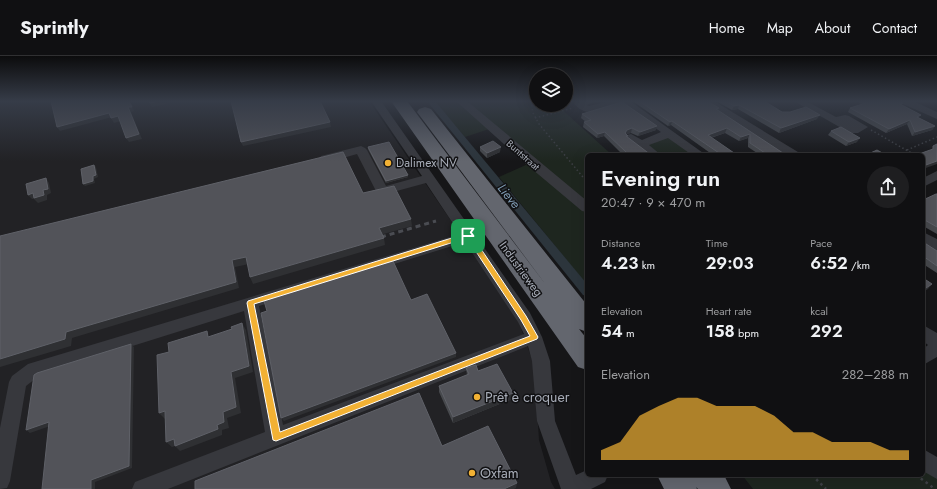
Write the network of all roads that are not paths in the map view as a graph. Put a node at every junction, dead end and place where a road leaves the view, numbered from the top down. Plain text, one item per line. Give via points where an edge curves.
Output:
1 (390, 121) edge
2 (413, 121) edge
3 (435, 121) edge
4 (484, 121) edge
5 (653, 121) edge
6 (740, 121) edge
7 (837, 121) edge
8 (862, 127) road end
9 (670, 133) junction
10 (631, 136) dead end
11 (641, 144) junction
12 (652, 153) edge
13 (697, 153) edge
14 (791, 153) edge
15 (316, 161) edge
16 (430, 178) junction
17 (585, 206) edge
18 (468, 236) junction
19 (925, 238) edge
20 (937, 246) edge
21 (250, 303) junction
22 (585, 319) edge
23 (925, 333) edge
24 (534, 337) junction
25 (937, 342) edge
26 (937, 348) edge
27 (585, 356) edge
28 (925, 357) edge
29 (276, 437) junction
30 (925, 460) edge
31 (937, 469) edge
32 (594, 477) edge
33 (673, 477) edge
34 (707, 477) edge
35 (0, 481) edge
36 (142, 489) edge
37 (571, 489) edge
38 (682, 489) edge
39 (716, 489) edge

1 - 16 street, Industrieweg
2 - 27 highway, Industrieweg
3 - 22 highway, Industrieweg
4 - 17 street, Buntstraat
5 - 9 street
6 - 14 street
7 - 8 street via 854,130
9 - 11 street
9 - 13 street
10 - 11 street
11 - 12 street
15 - 16 street via 361,150 382,191
16 - 18 street, Industrieweg
18 - 21 street
18 - 24 street, Industrieweg via 524,318
19 - 20 street
21 - 29 street
21 - 35 street via 34,369 18,382
23 - 25 street
24 - 29 street
24 - 37 street, Industrieweg via 541,361 546,421
26 - 28 street
29 - 36 street
30 - 31 street
32 - 37 street, Industrieweg
33 - 38 highway
34 - 39 highway

